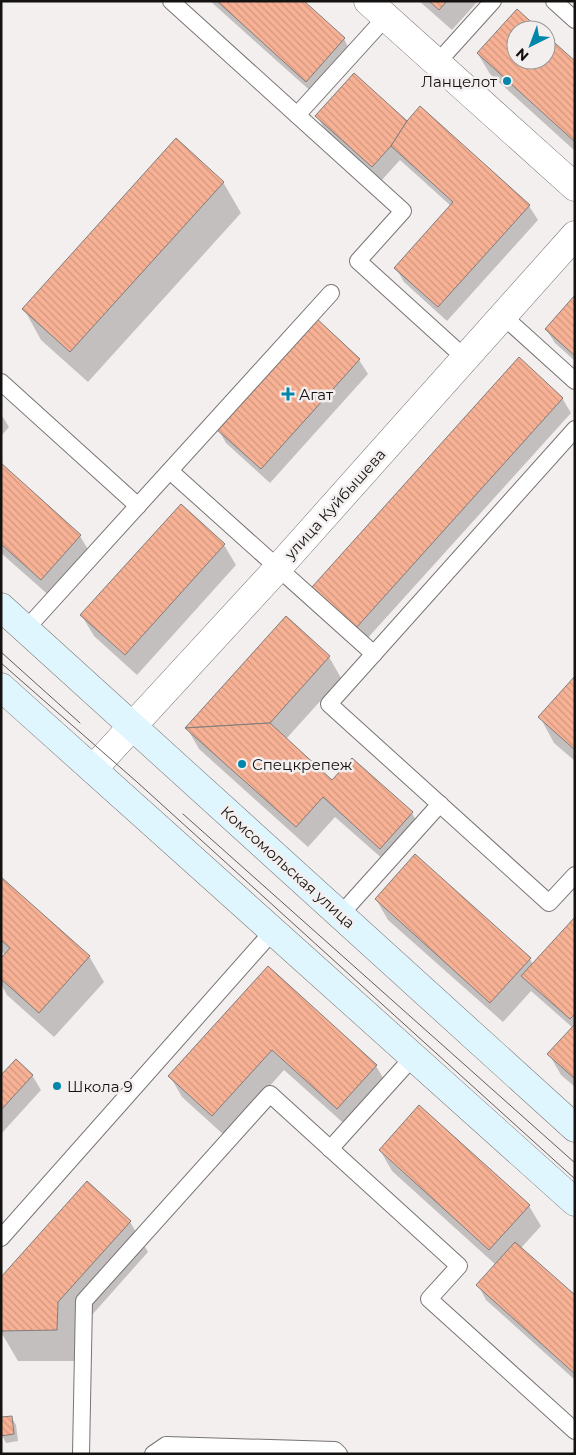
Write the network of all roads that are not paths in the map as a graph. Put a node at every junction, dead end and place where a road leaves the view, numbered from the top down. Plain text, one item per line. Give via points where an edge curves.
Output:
1 (171, 1) edge
2 (493, 1) edge
3 (554, 1) edge
4 (377, 9) edge
5 (575, 20) edge
6 (437, 63) junction
7 (297, 115) junction
8 (575, 187) edge
9 (575, 235) edge
10 (331, 293) dead end
11 (503, 316) junction
12 (466, 359) junction
13 (575, 380) edge
14 (1, 382) edge
15 (575, 429) edge
16 (170, 471) junction
17 (138, 506) junction
18 (278, 568) junction
19 (1, 607) edge
20 (26, 629) junction
21 (374, 654) junction
22 (1, 687) edge
23 (132, 726) junction
24 (93, 770) junction
25 (440, 804) junction
26 (575, 875) edge
27 (340, 914) junction
28 (273, 931) junction
29 (413, 1057) junction
30 (575, 1128) edge
31 (330, 1148) junction
32 (575, 1202) edge
33 (1, 1238) edge
34 (575, 1431) edge
35 (81, 1454) edge
36 (153, 1454) edge
37 (339, 1454) edge

1 - 7 lane
2 - 6 lane
3 - 5 lane
4 - 6 street
4 - 7 lane
6 - 8 street
7 - 12 lane via 403,212 358,261
9 - 11 street, улица Куйбышева
10 - 16 lane
11 - 12 street, улица Куйбышева
11 - 13 lane
12 - 18 street, улица Куйбышева
14 - 17 lane
15 - 21 lane
16 - 17 lane
16 - 18 lane
17 - 20 lane
18 - 21 lane
18 - 23 street, улица Куйбышева
19 - 20 main road, Комсомольская улица
20 - 23 main road, Комсомольская улица
21 - 25 lane via 329,704
22 - 24 main road
23 - 24 street, улица Куйбышева
23 - 27 main road, Комсомольская улица
24 - 28 main road
25 - 26 lane via 550,902
25 - 27 lane
27 - 30 main road, Комсомольская улица
28 - 29 main road
28 - 33 lane
29 - 31 lane
29 - 32 main road
31 - 34 lane via 459,1266 429,1299
31 - 35 lane via 270,1094 84,1301
36 - 37 lane via 166,1444 335,1450

